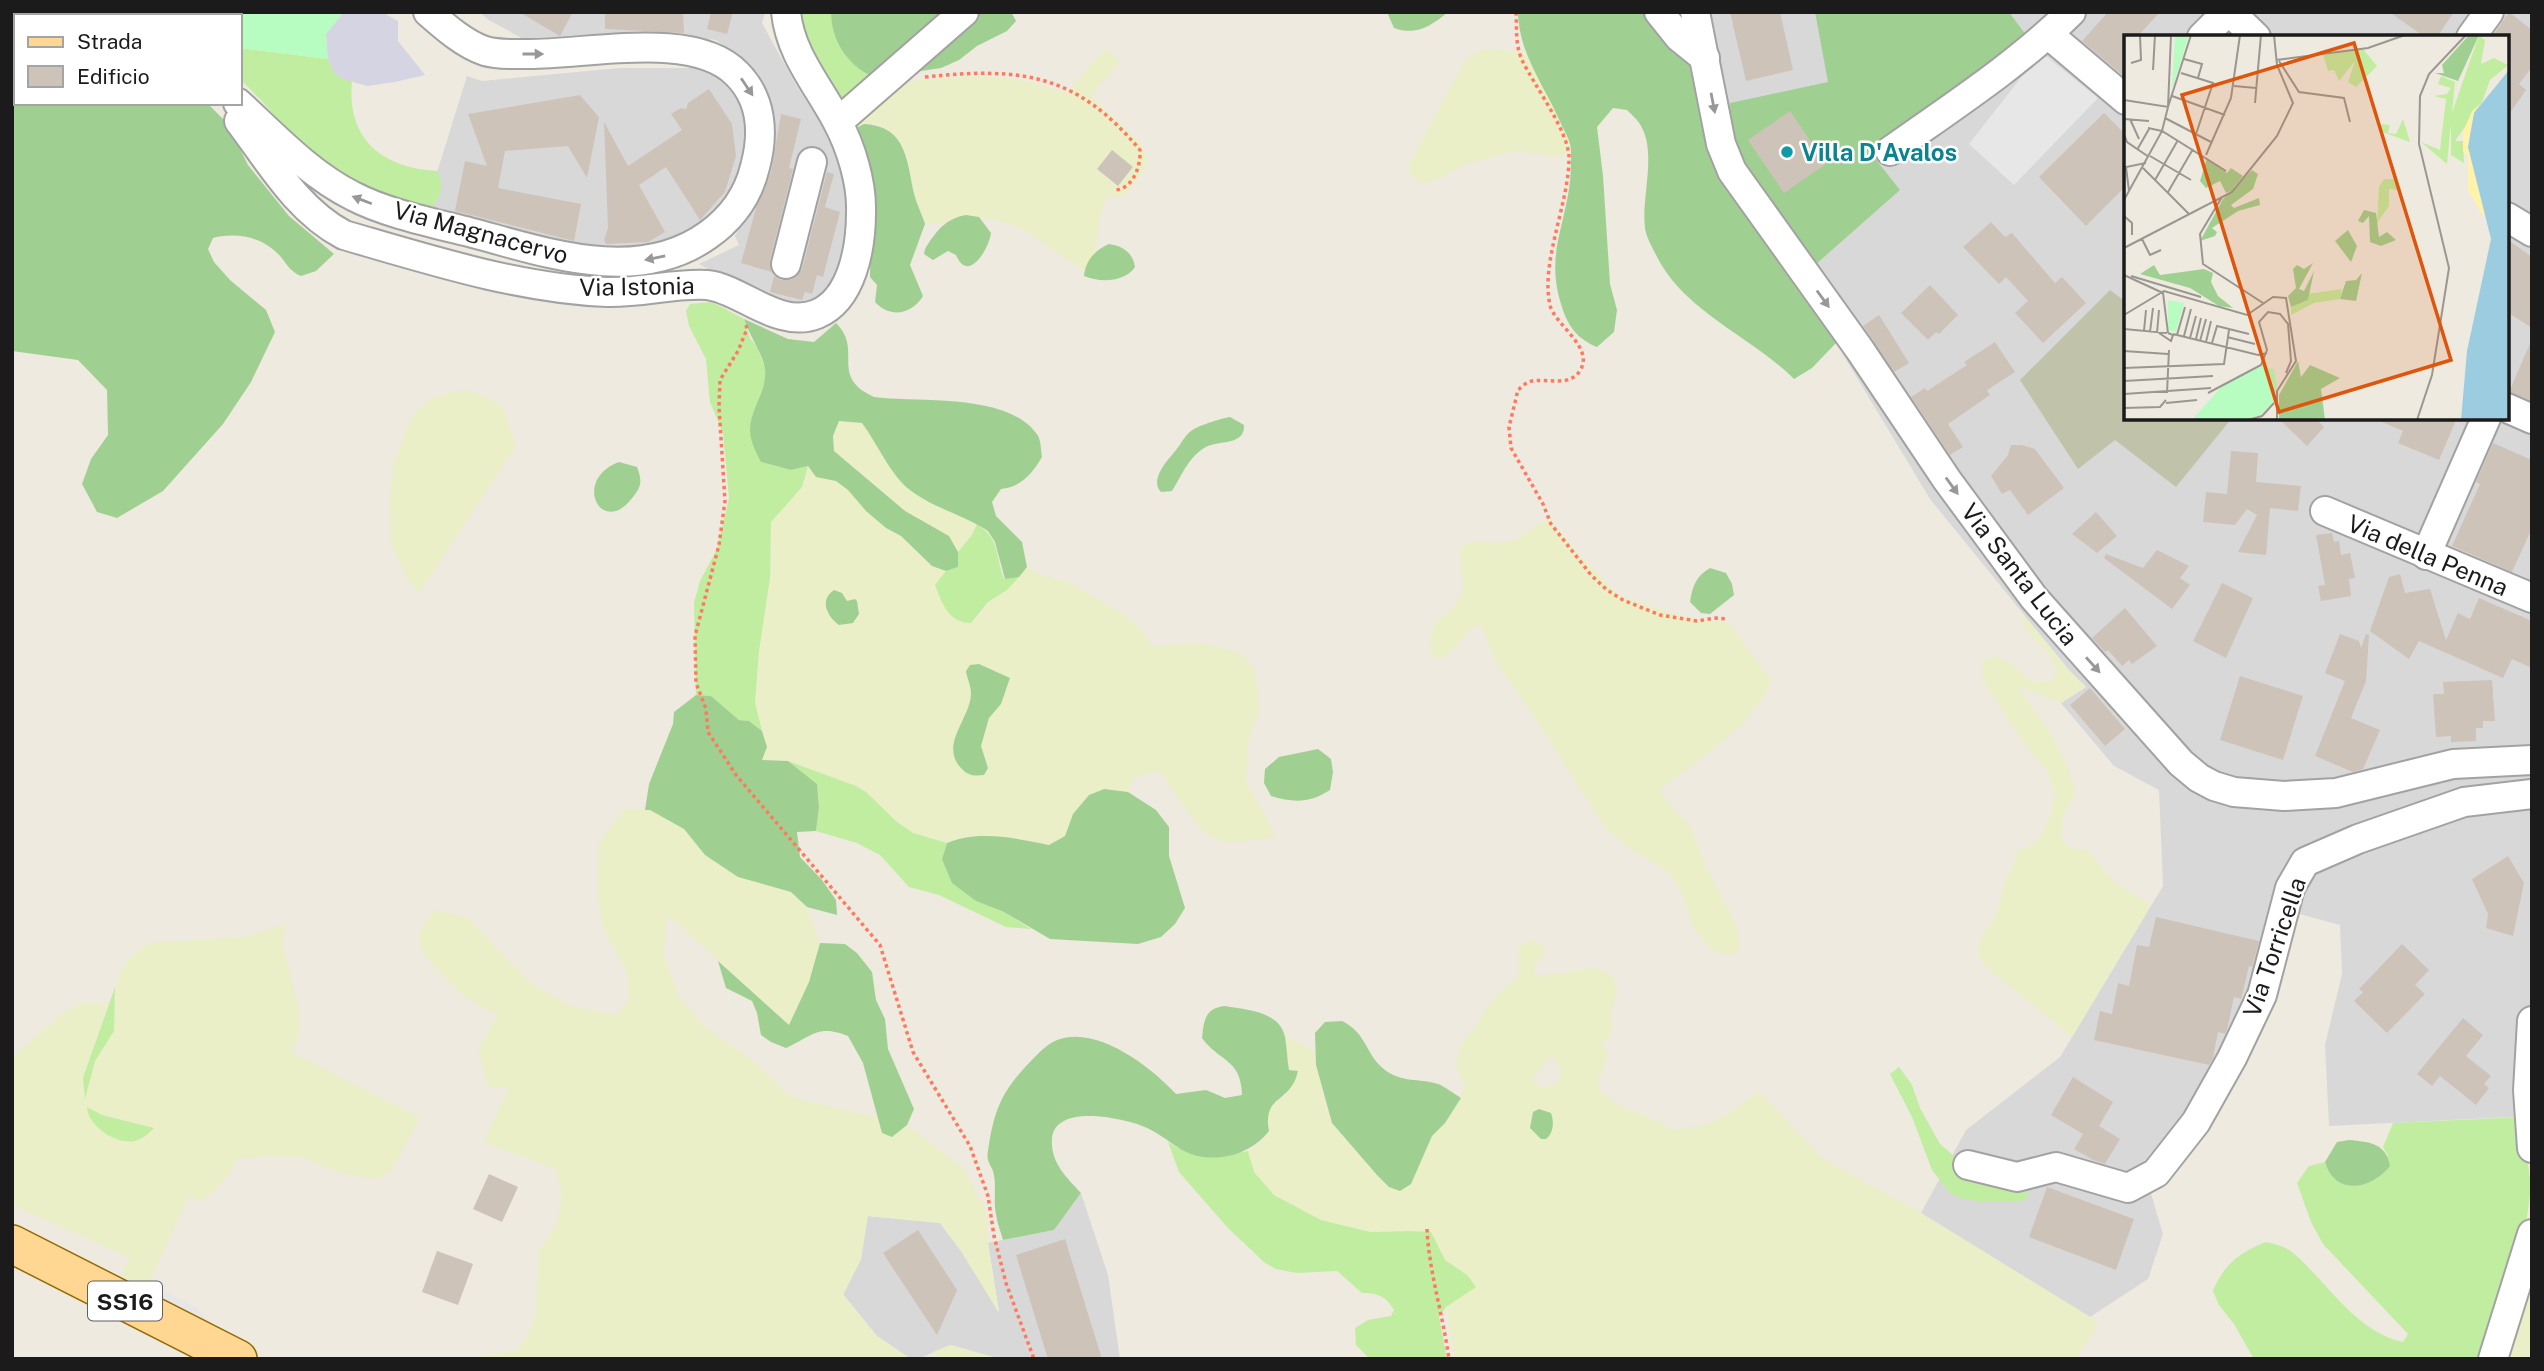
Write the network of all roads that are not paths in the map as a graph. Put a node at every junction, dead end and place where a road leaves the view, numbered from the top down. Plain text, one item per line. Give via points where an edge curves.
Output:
1 (429, 12) edge
2 (448, 12) edge
3 (458, 12) edge
4 (786, 12) edge
5 (964, 12) edge
6 (1659, 12) edge
7 (1695, 12) edge
8 (2071, 12) edge
9 (2228, 12) edge
10 (2489, 12) edge
11 (2048, 34) junction
12 (2204, 35) edge
13 (2254, 35) edge
14 (2472, 35) edge
15 (467, 42) junction
16 (1705, 58) junction
17 (2124, 98) edge
18 (227, 105) edge
19 (240, 105) edge
20 (838, 122) junction
21 (1890, 150) dead end
22 (812, 162) dead end
23 (2509, 218) edge
24 (2532, 232) edge
25 (786, 264) dead end
26 (2509, 409) edge
27 (2532, 419) edge
28 (2485, 420) edge
29 (2325, 511) dead end
30 (2426, 555) junction
31 (2532, 598) edge
32 (2532, 760) edge
33 (2532, 794) edge
34 (2532, 1021) edge
35 (2532, 1148) edge
36 (1968, 1165) dead end
37 (2532, 1234) edge
38 (12, 1244) edge
39 (238, 1359) edge
40 (2493, 1359) edge

1 - 2 street
1 - 15 street, Via Magnacervo
3 - 15 street
4 - 20 street, Via Istonia via 795,50
5 - 20 street
6 - 16 street via 1678,37
7 - 16 street, Via Santa Lucia
8 - 11 street
9 - 12 street
9 - 13 street
10 - 14 street
11 - 17 street
11 - 21 street
15 -> 19 street, Via Magnacervo via 501,54 653,48 687,49 712,56 743,80 758,109 759,144 747,191 719,228 678,253 630,263 602,262 500,240 356,198 307,166
16 -> 32 street, Via Santa Lucia via 1721,144 1763,217 2034,598 2199,778 2234,792 2309,795 2336,793 2453,764
18 - 20 street, Via Istonia via 296,198 344,235 555,286 608,292 710,285 763,309 797,317 817,314 837,300 858,247 861,211 857,178
22 - 25 street
23 - 24 street
26 - 27 street
28 - 30 street
29 - 30 street, Via della Penna
30 - 31 street, Via della Penna
33 - 36 street, Via Torricella via 2464,802 2305,862 2290,888 2262,995 2232,1058 2196,1122 2156,1173 2127,1188 2056,1167 2017,1177
34 - 35 street via 2528,1090
37 - 40 street
38 - 39 main road, SS16

